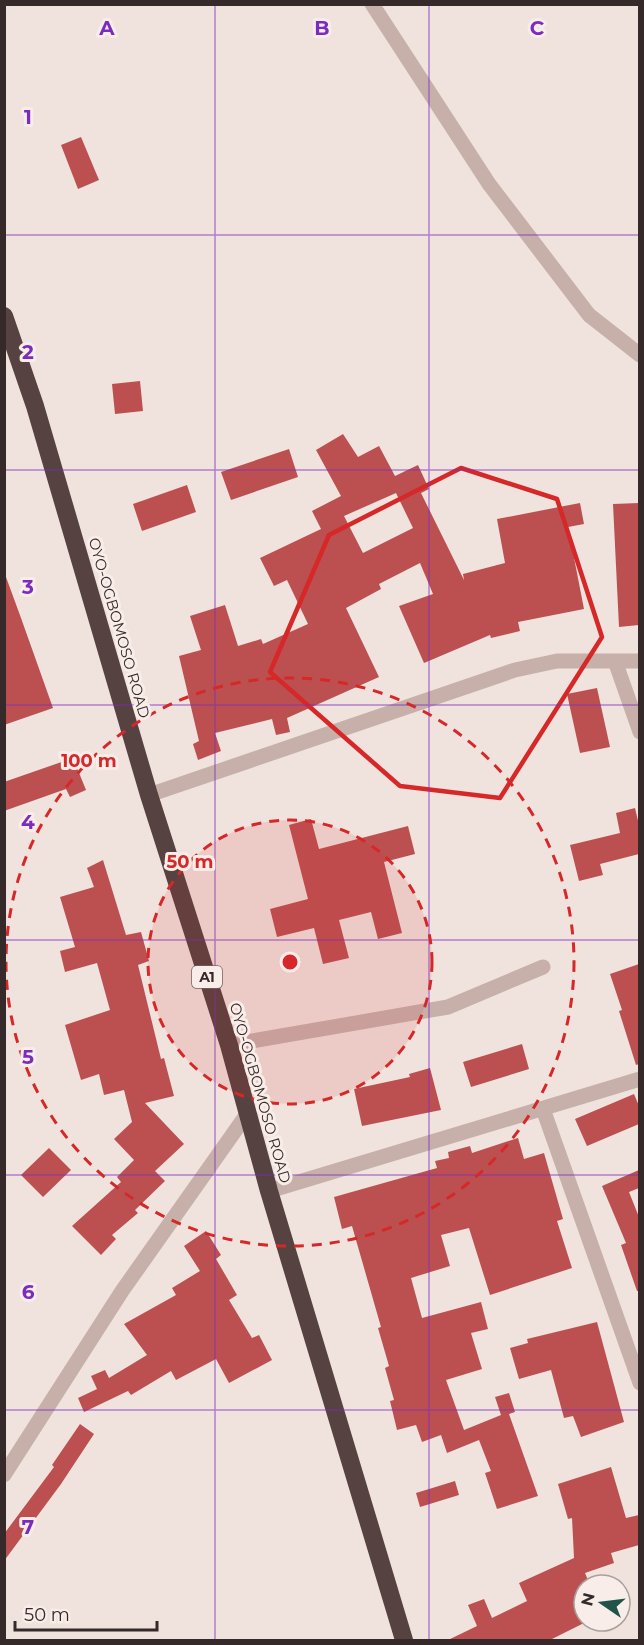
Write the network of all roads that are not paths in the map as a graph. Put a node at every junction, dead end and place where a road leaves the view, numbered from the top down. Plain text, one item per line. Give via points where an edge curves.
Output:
1 (372, 4) edge
2 (4, 316) edge
3 (639, 355) edge
4 (639, 661) edge
5 (615, 662) junction
6 (639, 732) edge
7 (149, 795) junction
8 (543, 967) dead end
9 (229, 1046) junction
10 (639, 1078) edge
11 (543, 1109) junction
12 (247, 1114) junction
13 (269, 1191) junction
14 (639, 1383) edge
15 (4, 1475) edge
16 (404, 1641) edge

1 - 3 street via 510,212 589,315
2 - 7 highway, OYO-OGBOMOSO ROAD / A1 via 35,406
4 - 5 street
5 - 6 street
5 - 7 street via 556,661 515,670
7 - 9 highway, OYO-OGBOMOSO ROAD / A1
8 - 9 street via 448,1006
9 - 12 highway, OYO-OGBOMOSO ROAD / A1
10 - 11 street
11 - 13 street
11 - 14 street
12 - 13 highway, OYO-OGBOMOSO ROAD / A1
12 - 15 street via 122,1291
13 - 16 highway, OYO-OGBOMOSO ROAD / A1

